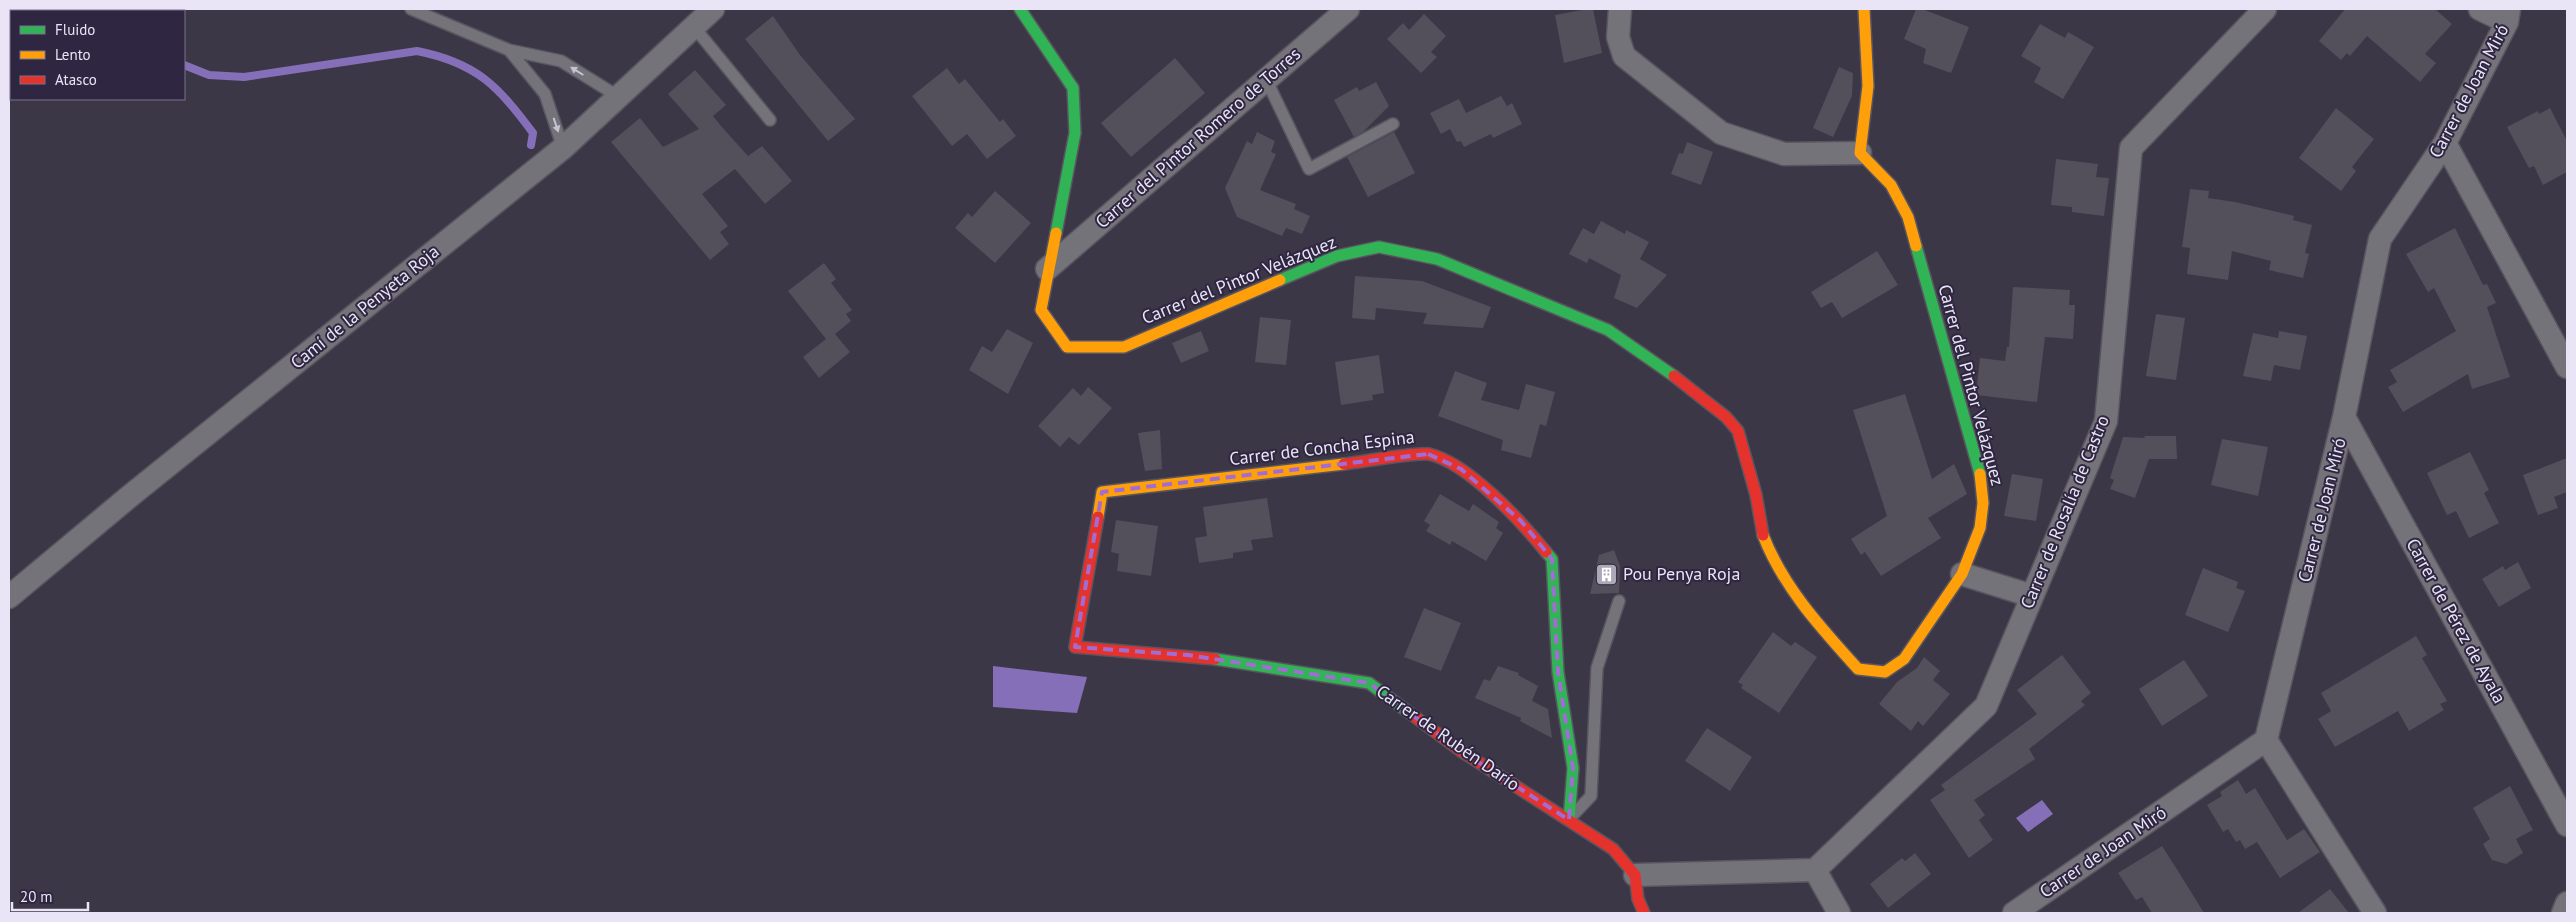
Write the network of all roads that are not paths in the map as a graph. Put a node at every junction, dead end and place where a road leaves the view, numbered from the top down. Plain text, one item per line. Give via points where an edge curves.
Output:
1 (411, 9) edge
2 (713, 9) edge
3 (1020, 9) edge
4 (1348, 9) edge
5 (1620, 9) edge
6 (1864, 9) edge
7 (2265, 9) edge
8 (2480, 9) edge
9 (2508, 15) edge
10 (694, 26) junction
11 (509, 50) junction
12 (1266, 79) junction
13 (619, 96) junction
14 (770, 120) dead end
15 (1393, 124) dead end
16 (2446, 143) junction
17 (563, 148) junction
18 (1860, 153) junction
19 (1047, 268) junction
20 (2567, 367) edge
21 (2344, 417) junction
22 (1962, 574) junction
23 (2032, 596) junction
24 (9, 597) edge
25 (1619, 601) dead end
26 (1075, 647) joint
27 (2266, 740) junction
28 (1569, 820) junction
29 (2567, 825) edge
30 (1814, 870) junction
31 (1635, 875) junction
32 (2567, 903) edge
33 (1644, 913) edge
34 (1839, 913) edge
35 (2014, 913) edge
36 (2375, 913) edge
37 (2563, 913) edge

1 - 11 lane
2 - 10 street, Camí de la Penyeta Roja
3 - 19 street, Carrer del Pintor Velázquez via 1073,88 1076,133
4 - 12 street, Carrer del Pintor Romero de Torres
5 - 18 street via 1618,37 1624,56 1721,133 1784,154
6 - 18 street via 1862,24 1869,90
7 - 23 street, Carrer de Rosalía de Castro via 2131,148 2106,421
8 - 9 street
9 - 16 street, Carrer de Joan Miró
10 - 13 street, Camí de la Penyeta Roja
10 - 14 lane
13 -> 11 lane via 561,61
11 -> 17 lane via 545,94
12 - 15 lane via 1309,169
12 - 19 street, Carrer del Pintor Romero de Torres
13 - 17 street, Camí de la Penyeta Roja
16 - 20 street
16 - 21 street, Carrer de Joan Miró via 2380,239
17 - 24 street, Camí de la Penyeta Roja
18 - 22 street, Carrer del Pintor Velázquez via 1890,185 1908,218 1981,479 1983,504 1980,528
19 - 22 street, Carrer del Pintor Velázquez via 1041,310 1067,347 1124,347 1337,256 1379,247 1437,258 1608,330 1726,417 1738,432 1756,495 1760,527 1772,559 1812,619 1858,669 1885,672 1904,659
21 - 27 street, Carrer de Joan Miró
21 - 29 street, Carrer de Pérez de Ayala
22 - 23 street
23 - 30 street, Carrer de Rosalía de Castro via 1986,706
25 - 28 lane via 1597,668 1591,796
26 - 28 street, Carrer de Rubén Darío via 1188,655 1369,682 1461,751
26 - 28 street, Carrer de Concha Espina via 1102,492 1428,454 1461,469 1521,521 1552,559 1558,672 1573,768
27 - 35 street, Carrer de Joan Miró
27 - 36 street
28 - 31 street, Carrer de Rubén Darío via 1613,849
30 - 31 street
30 - 34 street
31 - 33 street via 1638,900
32 - 37 street

